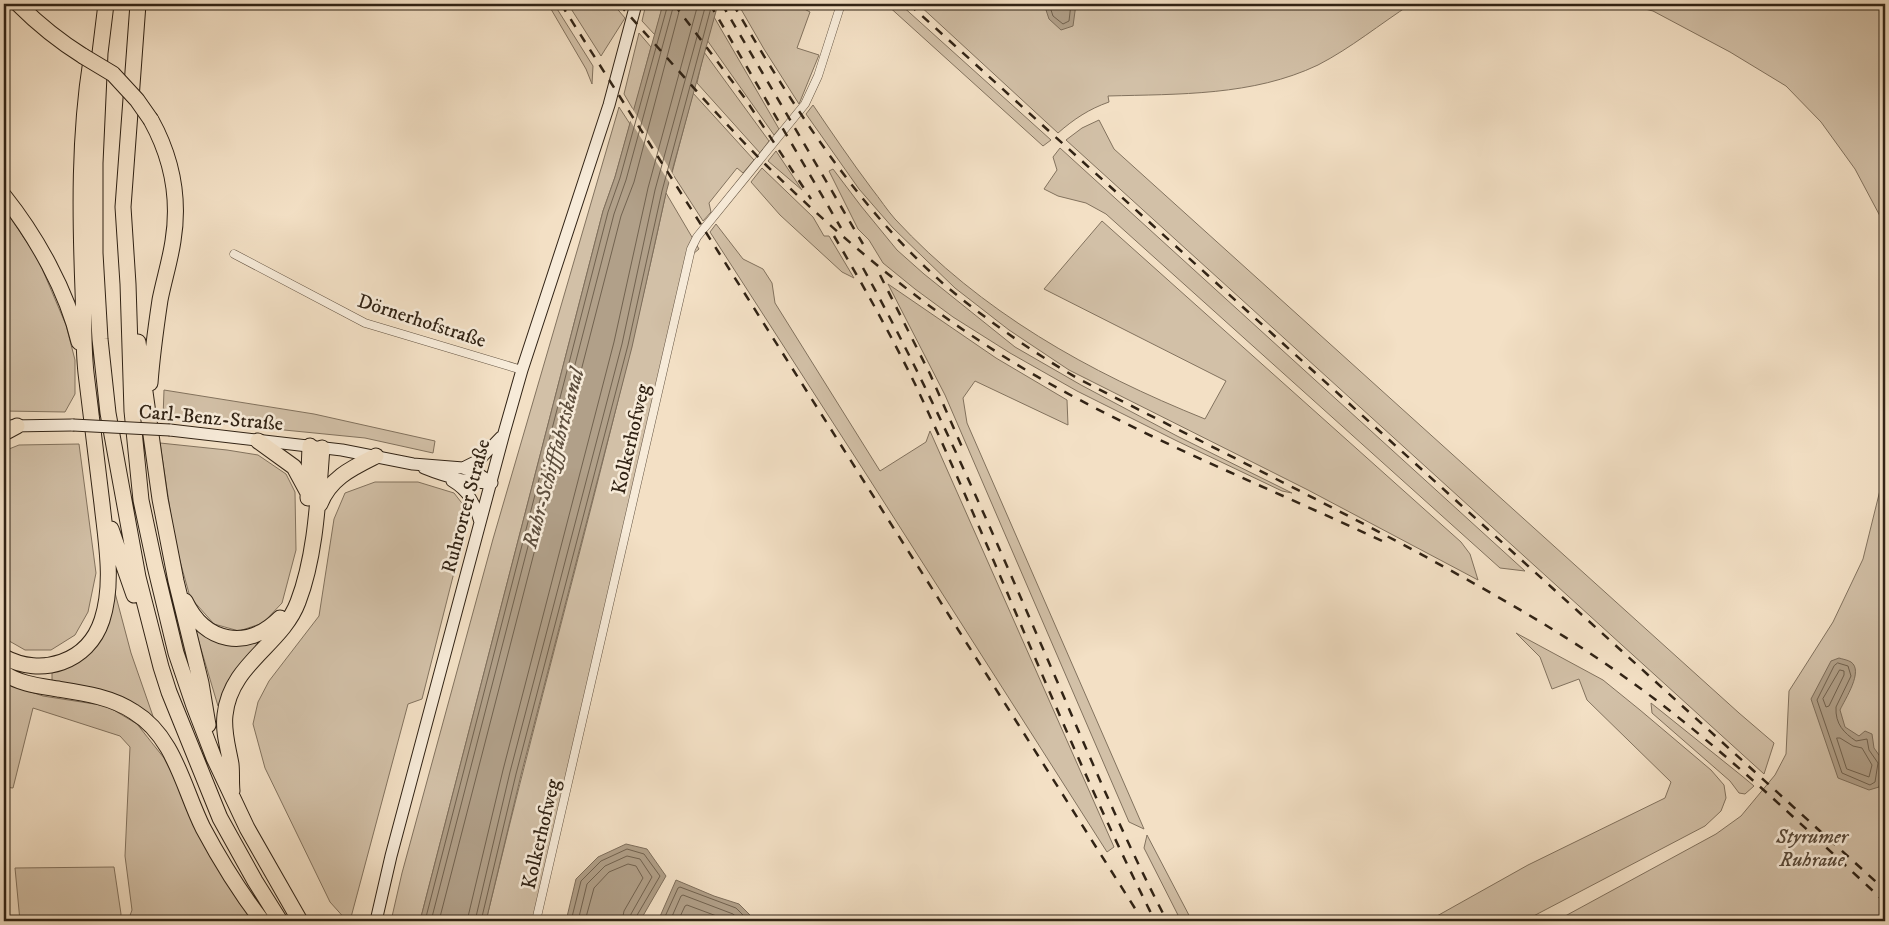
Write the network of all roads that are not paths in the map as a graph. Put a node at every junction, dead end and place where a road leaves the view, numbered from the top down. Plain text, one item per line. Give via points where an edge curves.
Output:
1 (18, 4) edge
2 (99, 4) edge
3 (106, 4) edge
4 (138, 4) edge
5 (636, 4) edge
6 (841, 4) edge
7 (4, 196) edge
8 (234, 254) dead end
9 (128, 284) junction
10 (86, 370) junction
11 (522, 370) junction
12 (148, 417) junction
13 (8, 428) edge
14 (504, 433) junction
15 (258, 441) junction
16 (316, 447) junction
17 (376, 456) junction
18 (413, 464) junction
19 (462, 468) junction
20 (445, 476) junction
21 (492, 483) junction
22 (100, 484) junction
23 (308, 494) junction
24 (317, 512) junction
25 (480, 524) junction
26 (176, 581) junction
27 (4, 657) edge
28 (161, 667) junction
29 (4, 673) edge
30 (214, 758) junction
31 (232, 797) junction
32 (262, 921) edge
33 (280, 921) edge
34 (300, 921) edge
35 (376, 921) edge
36 (536, 921) edge

1 - 12 highway, bridge via 62,46 113,74 151,120 170,161 176,214 160,300
2 - 10 highway via 85,99 80,169
3 - 28 highway via 100,52 95,162 95,253 100,339 108,413 138,577
4 - 9 highway via 123,207
5 - 11 main road, Ruhrorter Straße via 609,105
6 - 36 street, Kolkerhofweg via 818,76 805,104 697,237 691,249
7 - 10 highway via 31,232 55,279 78,335
8 - 11 street, Dörnerhofstraße via 365,323
9 - 12 highway
9 - 30 highway via 132,412 141,500 176,654
10 - 22 highway
11 - 14 main road, Ruhrorter Straße
12 - 26 highway
13 - 15 main road, Carl-Benz-Straße, bridge via 73,425 170,430
14 - 19 main road via 479,460
14 - 21 main road, Ruhrorter Straße
15 - 16 main road, Carl-Benz-Straße
15 - 23 highway via 294,467
16 - 17 main road, Carl-Benz-Straße
16 - 23 highway
16 - 24 highway
17 - 18 main road, Carl-Benz-Straße
17 - 24 highway via 342,474 330,486
18 - 19 main road, Carl-Benz-Straße
18 - 20 main road, Carl-Benz-Straße
19 - 21 main road, Carl-Benz-Straße via 478,473
20 - 21 main road, Carl-Benz-Straße via 472,483
20 - 25 main road via 468,494 476,507
21 - 25 main road, Ruhrorter Straße
22 - 27 highway via 108,555 108,593 96,633 84,650 54,665 26,666
22 - 28 highway via 148,642
23 - 26 highway via 305,545 292,594 280,618 263,632 245,638 213,633 196,618
24 - 31 highway via 308,570 298,603 290,618 239,676 230,693 225,714 225,736 231,765
25 - 35 main road, Ruhrorter Straße
26 - 30 highway via 201,683
28 - 33 highway via 220,818
29 - 32 highway via 25,682 107,699 144,719 173,756 203,827
30 - 31 highway
31 - 34 highway

